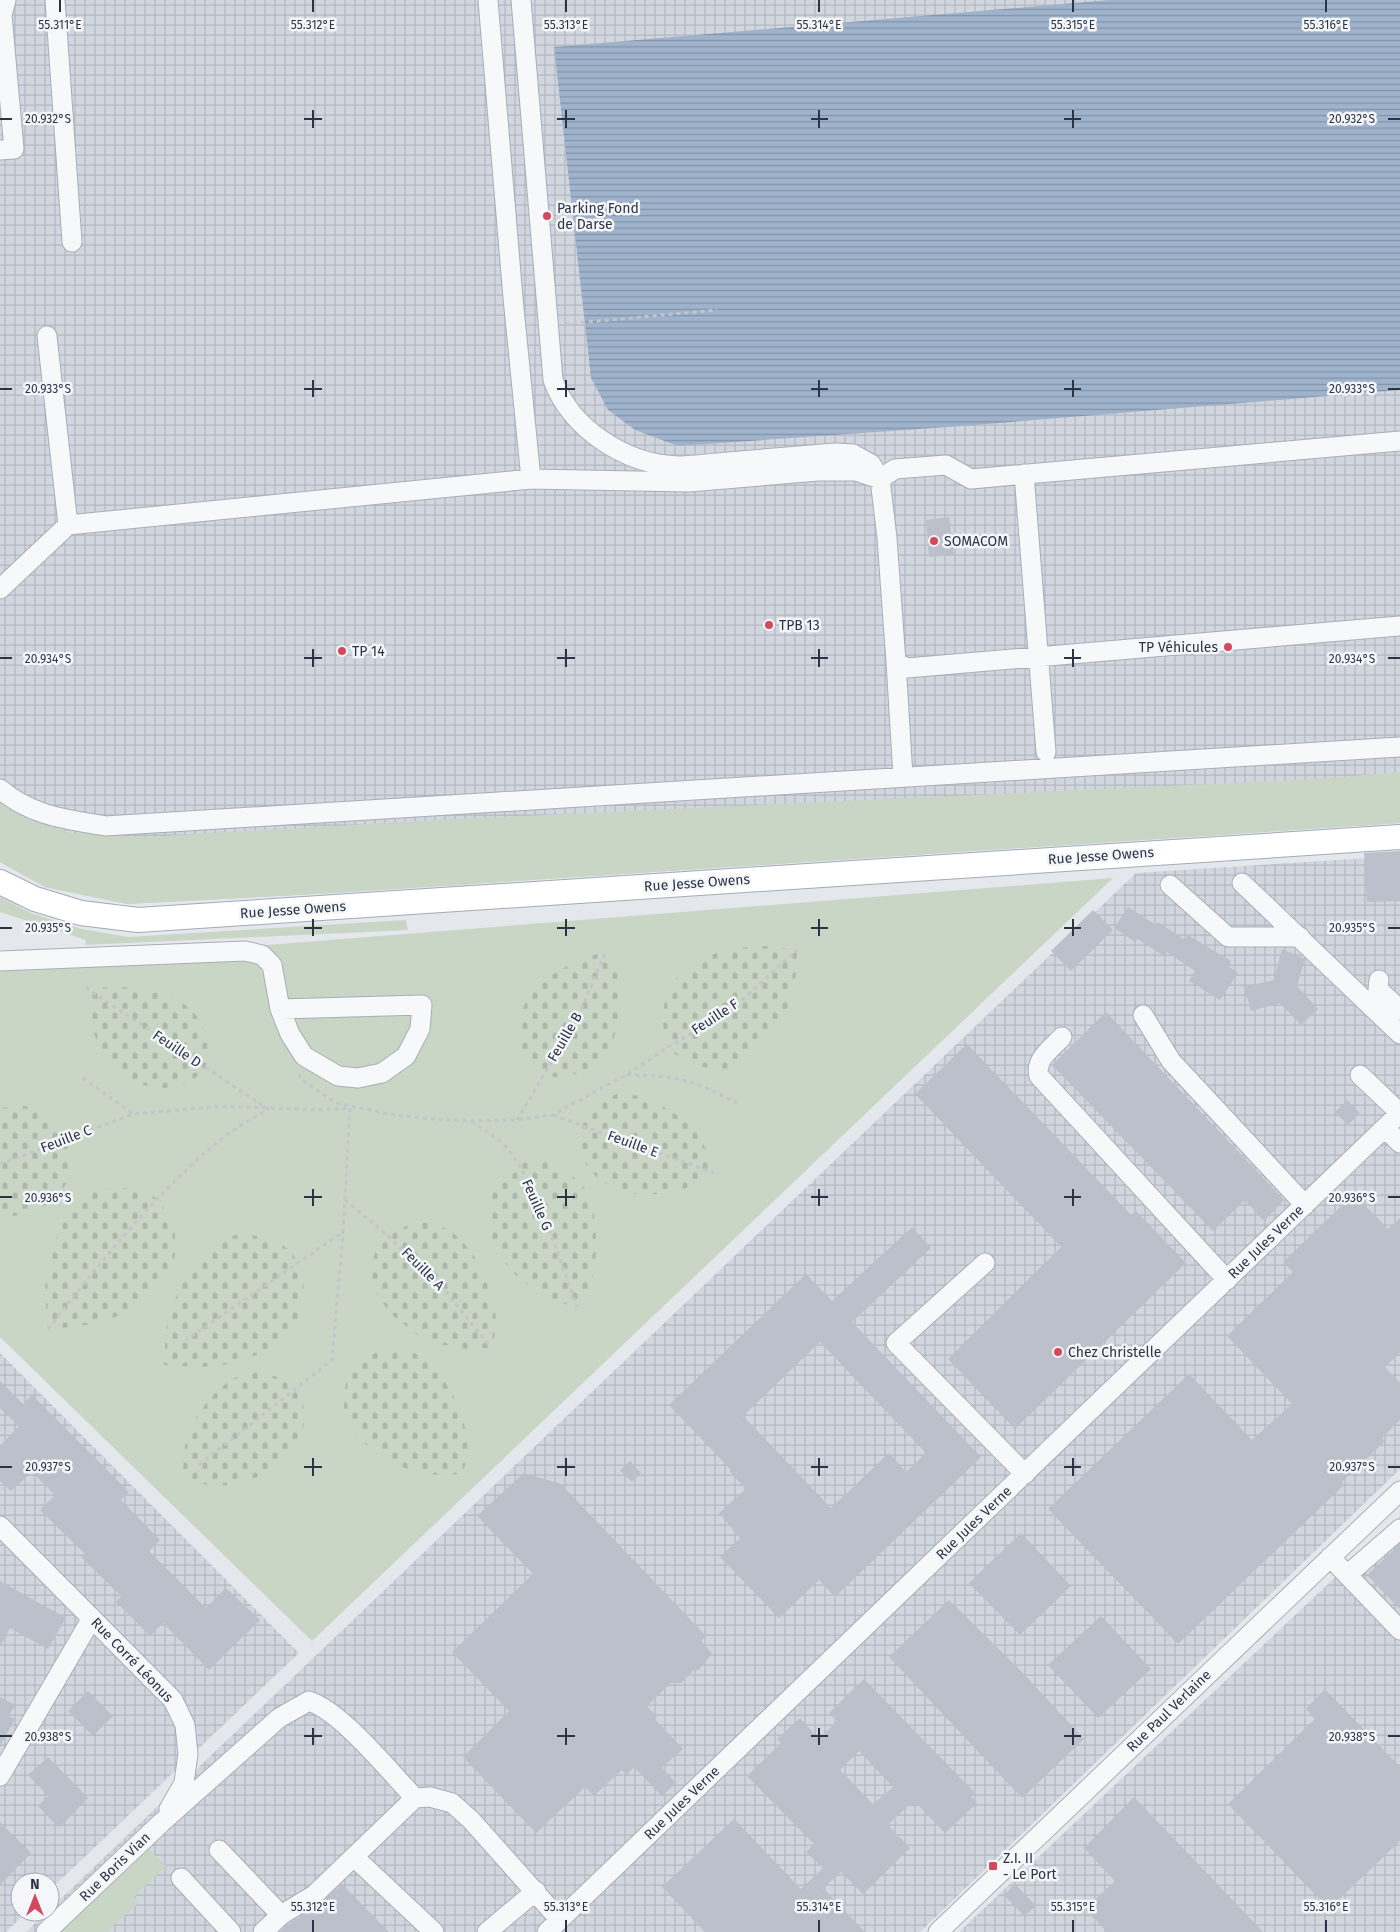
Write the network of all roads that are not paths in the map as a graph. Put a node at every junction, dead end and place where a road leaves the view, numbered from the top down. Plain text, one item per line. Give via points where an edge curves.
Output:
1 (55, 0) edge
2 (488, 0) edge
3 (521, 0) edge
4 (3, 10) edge
5 (0, 150) edge
6 (72, 242) dead end
7 (47, 336) dead end
8 (1400, 441) edge
9 (1024, 474) junction
10 (531, 479) junction
11 (880, 480) junction
12 (68, 525) junction
13 (0, 589) edge
14 (1400, 626) edge
15 (1038, 657) junction
16 (896, 662) junction
17 (1400, 747) edge
18 (1046, 752) dead end
19 (903, 777) junction
20 (0, 789) edge
21 (1400, 837) edge
22 (0, 882) edge
23 (1242, 883) dead end
24 (1170, 885) dead end
25 (1300, 937) junction
26 (0, 961) edge
27 (1380, 980) dead end
28 (280, 1009) junction
29 (1400, 1010) edge
30 (1143, 1014) dead end
31 (1400, 1034) edge
32 (1062, 1038) dead end
33 (1360, 1075) dead end
34 (1400, 1113) edge
35 (1385, 1128) junction
36 (1400, 1143) edge
37 (1304, 1205) junction
38 (985, 1263) dead end
39 (1227, 1280) junction
40 (1025, 1474) junction
41 (1400, 1491) edge
42 (0, 1526) edge
43 (1400, 1529) edge
44 (1330, 1557) junction
45 (1347, 1575) junction
46 (92, 1618) junction
47 (1400, 1630) edge
48 (0, 1775) edge
49 (415, 1798) junction
50 (161, 1823) junction
51 (219, 1850) dead end
52 (355, 1858) junction
53 (181, 1878) dead end
54 (536, 1891) junction
55 (281, 1915) junction
56 (554, 1926) edge
57 (46, 1932) edge
58 (232, 1932) edge
59 (263, 1932) edge
60 (434, 1932) edge
61 (486, 1932) edge
62 (938, 1932) edge

1 - 6 street
2 - 10 street
3 - 11 street via 553,380 560,398 586,429 613,447 647,461 678,466 835,452 853,454 871,464
4 - 5 street via 14,149
7 - 12 street
8 - 9 street
9 - 11 street via 970,479 946,466 895,469
9 - 15 street
10 - 11 street via 689,482 856,471
10 - 12 street
11 - 16 street via 888,538
12 - 13 street
14 - 15 street
15 - 16 street via 907,668
15 - 18 street
16 - 19 street
17 - 19 street
19 - 20 street via 105,826 48,816
21 - 22 main road, Rue Jesse Owens via 138,920 81,913 35,899
23 - 25 street
24 - 25 street via 1228,937
25 - 31 street
26 - 28 street via 246,952 262,955 272,965
27 - 29 street via 1378,989
28 - 28 street via 304,1056 338,1076 358,1078 382,1073 406,1056 420,1029 422,1005
30 - 37 street via 1171,1061
32 - 39 street via 1041,1060 1037,1070 1039,1076
33 - 34 street
34 - 35 street, Rue Jules Verne
35 - 36 street
35 - 37 street, Rue Jules Verne
37 - 39 street, Rue Jules Verne
38 - 40 street via 896,1343
39 - 40 street, Rue Jules Verne
40 - 56 street, Rue Jules Verne
41 - 44 street, Rue Paul Verlaine
42 - 46 street, Rue Corré Léonus
43 - 45 street
44 - 45 street
44 - 62 street, Rue Paul Verlaine
45 - 47 street
46 - 48 street
46 - 50 street, Rue Corré Léonus via 173,1700 186,1725 188,1754 184,1783
49 - 50 street via 338,1718 322,1705 309,1700 279,1718
49 - 52 street
49 - 54 street via 430,1797 452,1803
50 - 57 street, Rue Boris Vian
51 - 55 street
52 - 55 street via 314,1895
52 - 60 street
53 - 58 street
54 - 56 street
54 - 61 street
55 - 59 street

